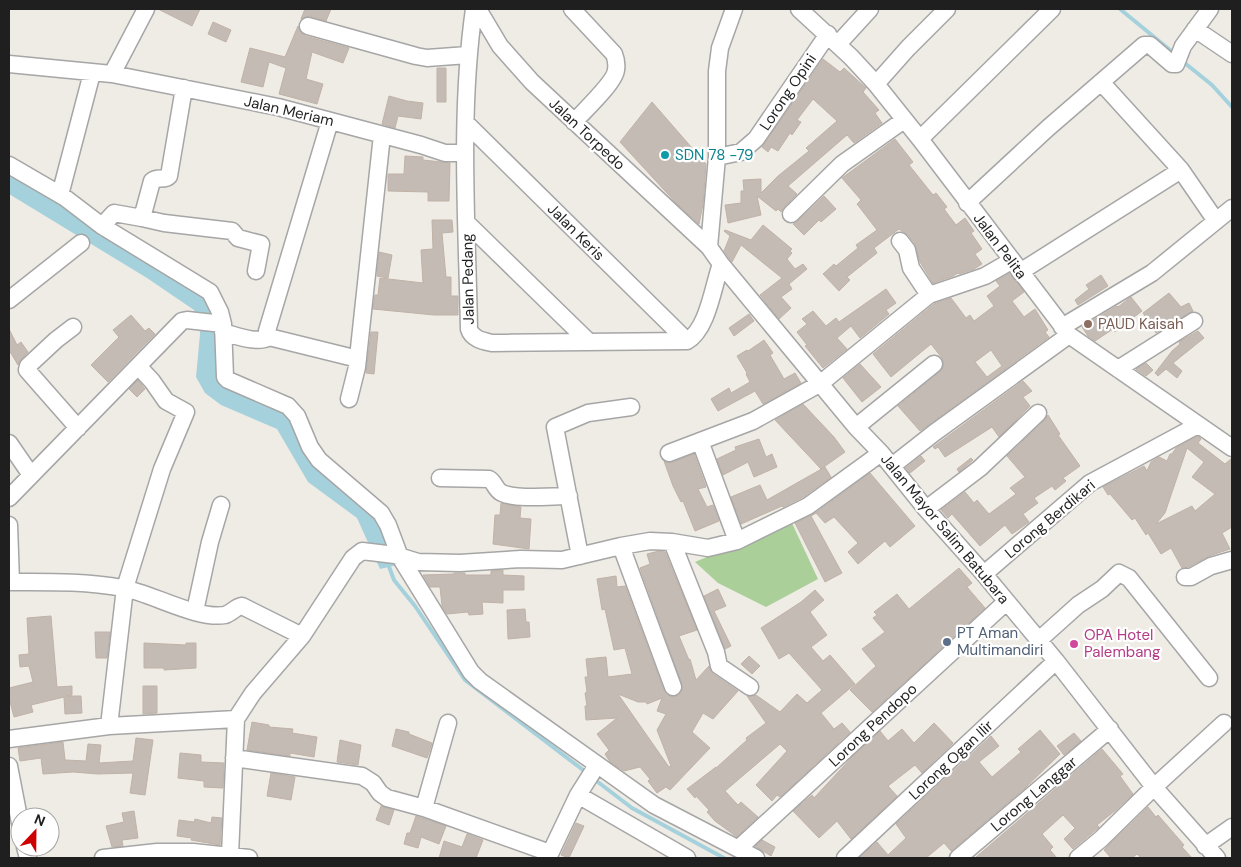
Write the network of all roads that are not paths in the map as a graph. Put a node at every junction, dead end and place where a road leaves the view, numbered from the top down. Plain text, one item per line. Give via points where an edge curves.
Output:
1 (146, 9) edge
2 (476, 9) edge
3 (572, 9) edge
4 (733, 9) edge
5 (799, 9) edge
6 (870, 9) edge
7 (947, 9) edge
8 (1052, 9) edge
9 (1210, 9) edge
10 (308, 26) dead end
11 (1195, 29) junction
12 (833, 39) junction
13 (1232, 54) edge
14 (468, 55) junction
15 (9, 64) edge
16 (92, 73) junction
17 (112, 74) junction
18 (1101, 82) junction
19 (876, 84) junction
20 (184, 88) junction
21 (904, 120) junction
22 (330, 121) junction
23 (574, 122) junction
24 (466, 123) junction
25 (382, 135) junction
26 (920, 140) junction
27 (464, 153) junction
28 (718, 157) junction
29 (9, 165) edge
30 (1182, 170) junction
31 (60, 195) junction
32 (967, 203) junction
33 (1232, 208) edge
34 (791, 214) dead end
35 (142, 218) junction
36 (1216, 221) junction
37 (467, 223) junction
38 (102, 226) junction
39 (900, 241) dead end
40 (81, 243) dead end
41 (709, 247) junction
42 (721, 264) junction
43 (1016, 267) junction
44 (256, 270) dead end
45 (929, 295) junction
46 (9, 300) edge
47 (1194, 321) dead end
48 (222, 326) junction
49 (73, 327) dead end
50 (1065, 331) junction
51 (270, 337) junction
52 (687, 341) junction
53 (589, 342) junction
54 (358, 359) junction
55 (934, 364) dead end
56 (138, 366) junction
57 (1118, 369) junction
58 (821, 384) junction
59 (349, 399) dead end
60 (631, 407) dead end
61 (1038, 413) dead end
62 (1198, 425) junction
63 (856, 427) junction
64 (78, 428) junction
65 (700, 441) junction
66 (9, 443) edge
67 (1232, 448) edge
68 (881, 453) junction
69 (669, 454) dead end
70 (892, 466) junction
71 (31, 475) junction
72 (440, 478) dead end
73 (569, 496) junction
74 (9, 498) edge
75 (221, 505) dead end
76 (926, 509) junction
77 (9, 525) edge
78 (737, 541) junction
79 (672, 542) junction
80 (621, 546) junction
81 (397, 556) junction
82 (580, 556) junction
83 (1232, 560) edge
84 (984, 574) junction
85 (1185, 577) dead end
86 (10, 582) edge
87 (125, 588) junction
88 (1006, 602) junction
89 (195, 611) junction
90 (302, 636) junction
91 (1039, 640) junction
92 (1056, 661) junction
93 (1209, 678) dead end
94 (672, 687) dead end
95 (750, 687) dead end
96 (236, 719) junction
97 (1224, 722) dead end
98 (448, 723) dead end
99 (109, 726) junction
100 (1110, 729) junction
101 (9, 739) edge
102 (234, 758) junction
103 (9, 766) edge
104 (596, 767) junction
105 (1154, 787) junction
106 (580, 792) junction
107 (12, 802) edge
108 (424, 808) junction
109 (1232, 827) edge
110 (739, 848) junction
111 (1211, 854) edge
112 (157, 855) edge
113 (230, 855) junction
114 (549, 856) edge
115 (103, 858) edge
116 (250, 858) edge
117 (687, 858) edge
118 (756, 858) edge
119 (845, 858) edge
120 (958, 858) edge
121 (1078, 858) edge

1 - 17 street
2 - 14 street, Jalan Pedang
2 - 23 street, Jalan Torpedo via 500,46
3 - 23 street via 616,59 616,70 610,82
4 - 28 street via 722,41 717,71
5 - 12 street, Jalan Pelita
6 - 12 street, Lorong Opini
7 - 19 street
8 - 26 street
9 - 11 street
10 - 14 street via 427,58
11 - 13 street
11 - 18 street via 1174,65 1146,44
12 - 19 street, Jalan Pelita
12 - 28 street, Lorong Opini via 756,139 741,152
14 - 24 street, Jalan Pedang
15 - 16 street, Jalan Meriam
16 - 17 street, Jalan Meriam
16 - 31 street
17 - 20 street, Jalan Meriam
18 - 30 street
18 - 32 street
19 - 21 street, Jalan Pelita
20 - 22 street, Jalan Meriam
20 - 35 street via 170,175 152,181
21 - 26 street, Jalan Pelita
21 - 34 street via 842,164
22 - 25 street, Jalan Meriam
22 - 51 street via 267,331
23 - 41 street, Jalan Torpedo
24 - 27 street, Jalan Pedang
24 - 52 street, Jalan Keris
25 - 27 street, Jalan Meriam via 445,153
25 - 54 street
26 - 32 street, Jalan Pelita
27 - 37 street, Jalan Pedang
28 - 41 street
29 - 31 street
30 - 36 street
30 - 43 street
31 - 38 street
32 - 43 street, Jalan Pelita
33 - 36 street
35 - 38 street via 112,213
35 - 44 street via 232,231 239,238 261,244
36 - 50 street via 1152,273
37 - 53 street
37 - 53 street, Jalan Pedang via 470,334 492,343
38 - 48 street via 210,292 220,312
39 - 45 street via 907,250 911,268
40 - 46 street
41 - 42 street, Jalan Mayor Salim Batubara
42 - 52 street via 703,321
42 - 58 street, Jalan Mayor Salim Batubara
43 - 45 street
43 - 50 street, Jalan Pelita
45 - 58 street
47 - 57 street
48 - 51 street via 244,338 263,340
48 - 56 street via 186,320
48 - 81 street via 224,375 228,380 294,411 319,460 380,514 388,525
49 - 64 street via 27,370
50 - 57 street, Jalan Pelita
50 - 70 street
51 - 54 street
52 - 53 street, Jalan Pedang
54 - 59 street
55 - 63 street
56 - 64 street
56 - 87 street via 166,401 186,412 162,470
57 - 62 street, Jalan Pelita
58 - 63 street, Jalan Mayor Salim Batubara
58 - 65 street via 753,421
60 - 73 street via 588,413 555,427
61 - 76 street via 980,468
62 - 67 street, Jalan Pelita
62 - 84 street, Lorong Berdikari via 1090,483
63 - 68 street, Jalan Mayor Salim Batubara
64 - 71 street
65 - 69 street
65 - 78 street
66 - 71 street
68 - 70 street, Jalan Mayor Salim Batubara
68 - 78 street via 808,506
70 - 76 street, Jalan Mayor Salim Batubara
71 - 74 street
72 - 73 street via 489,479 496,490 505,494
73 - 82 street
75 - 89 street
76 - 84 street, Jalan Mayor Salim Batubara
77 - 86 street
78 - 79 street via 708,548
79 - 80 street via 650,541
79 - 95 street via 719,666
80 - 82 street
80 - 94 street
81 - 82 street via 418,562 460,563 562,560
81 - 90 street via 362,551 353,558
81 - 104 street via 471,672
83 - 85 street
84 - 88 street, Jalan Mayor Salim Batubara
86 - 87 street via 76,581
87 - 89 street
87 - 99 street
88 - 91 street, Jalan Mayor Salim Batubara
88 - 110 street, Lorong Pendopo
89 - 90 street via 223,615 242,606
90 - 96 street via 253,693
91 - 92 street, Jalan Mayor Salim Batubara
91 - 93 street via 1078,605 1122,574 1129,578
92 - 100 street, Jalan Mayor Salim Batubara
92 - 119 street, Lorong Ogan Ilir
96 - 99 street
96 - 102 street
97 - 105 street
98 - 108 street
99 - 101 street
100 - 105 street, Jalan Mayor Salim Batubara
100 - 120 street, Lorong Langgar
102 - 108 street via 362,776 384,796
102 - 113 street
103 - 107 street
104 - 106 street
104 - 110 street via 654,805
105 - 111 street, Jalan Mayor Salim Batubara
105 - 121 street
106 - 114 street
106 - 117 street
108 - 114 street
109 - 111 street
110 - 118 street
112 - 113 street via 193,852
112 - 115 street
113 - 116 street

